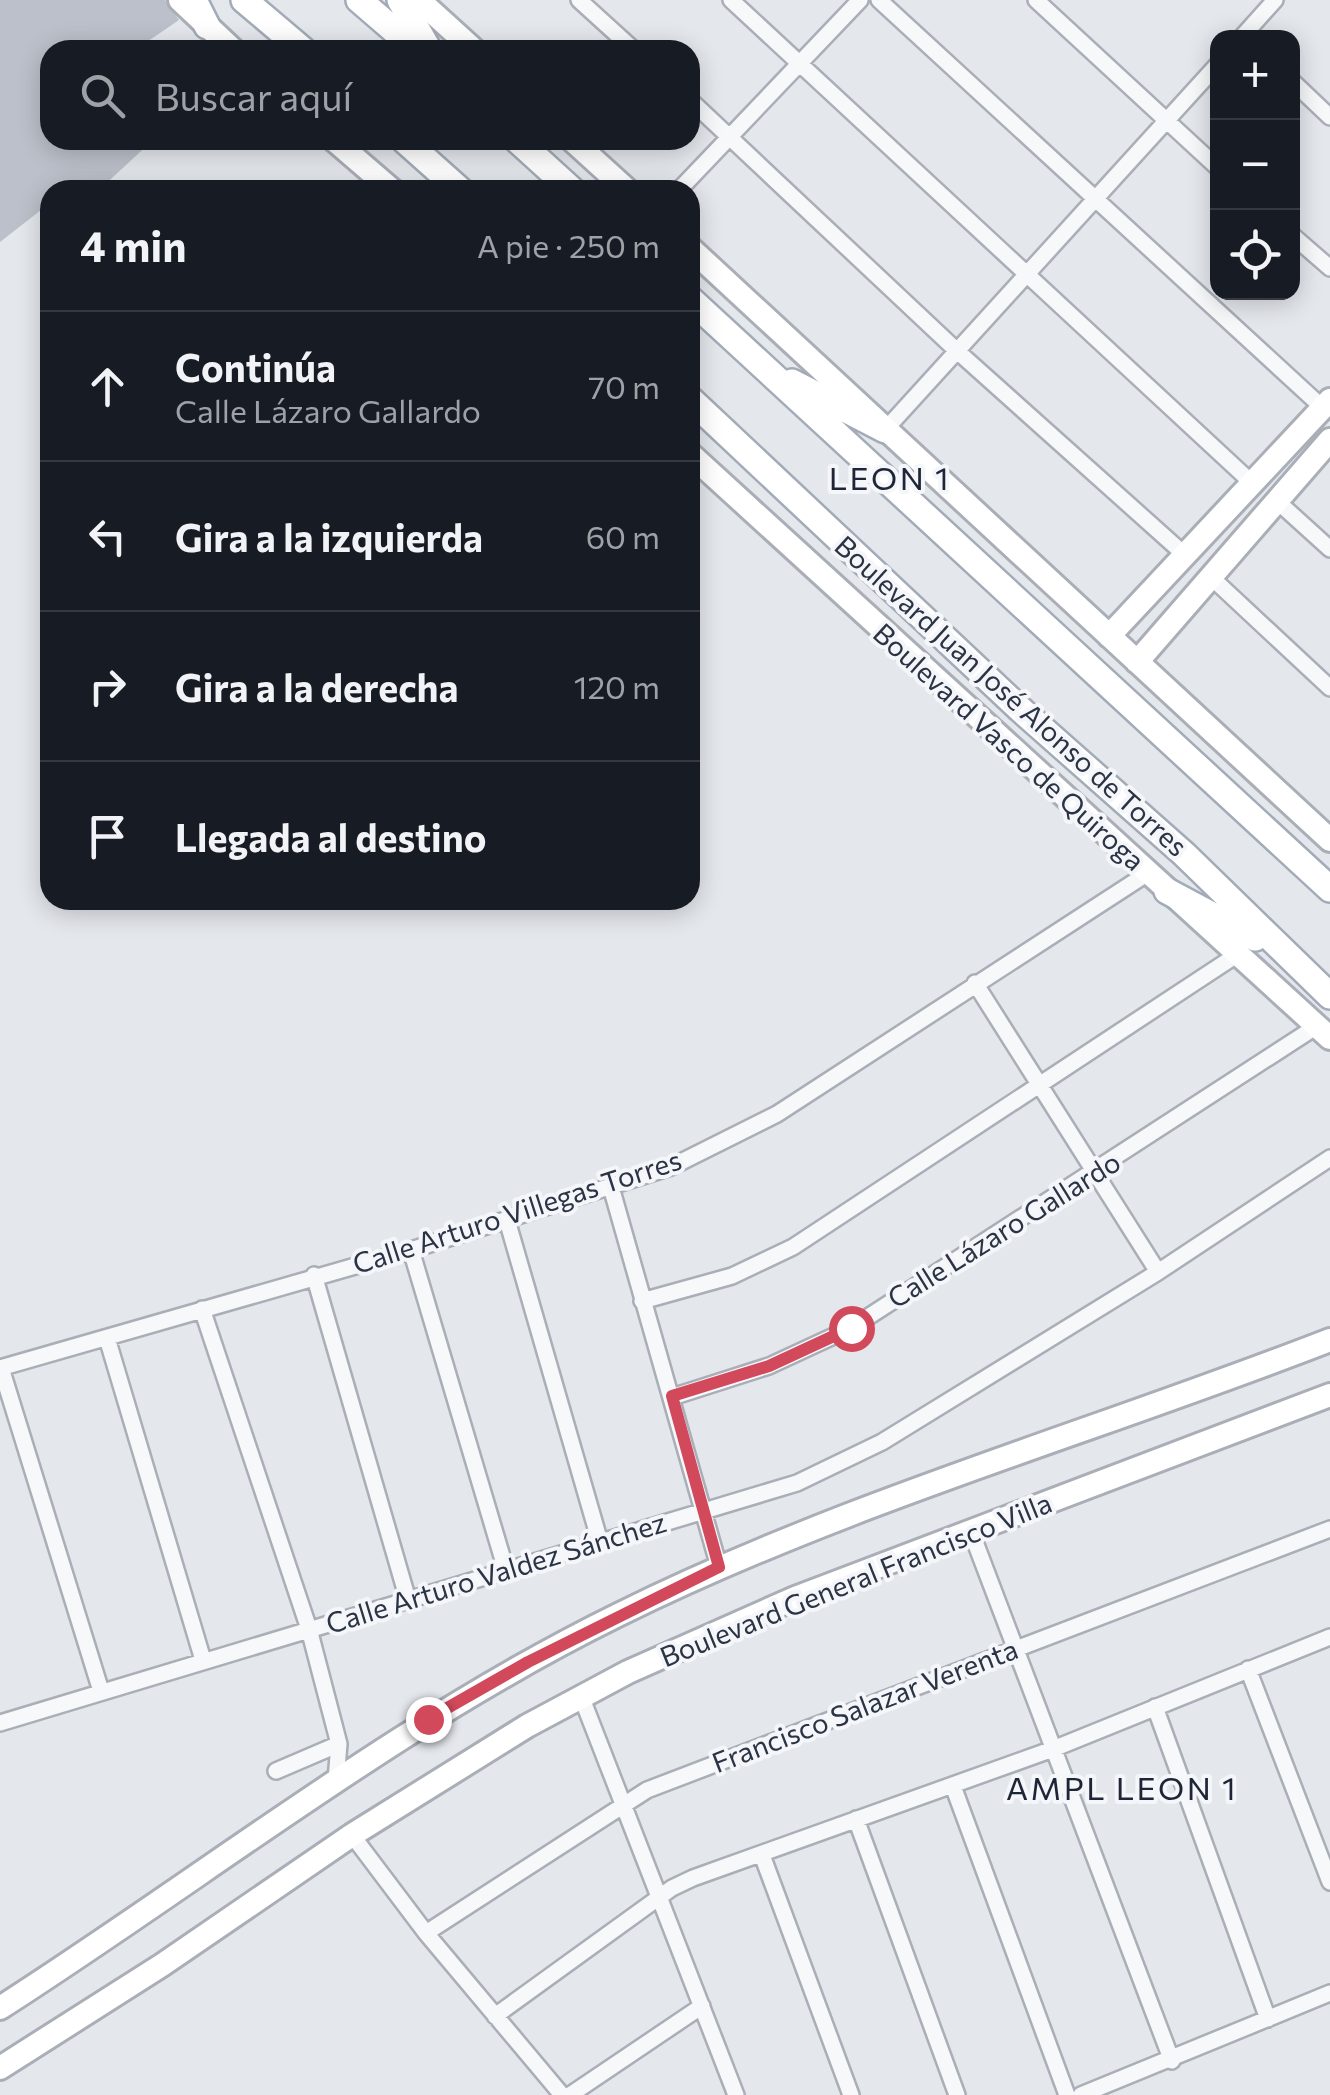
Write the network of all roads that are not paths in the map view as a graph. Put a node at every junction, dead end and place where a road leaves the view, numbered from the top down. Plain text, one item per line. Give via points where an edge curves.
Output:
1 (180, 0) edge
2 (194, 0) edge
3 (244, 0) edge
4 (359, 0) edge
5 (400, 0) edge
6 (579, 0) edge
7 (731, 0) edge
8 (860, 0) edge
9 (879, 0) edge
10 (1036, 0) edge
11 (1275, 0) edge
12 (426, 2) edge
13 (276, 25) junction
14 (207, 26) junction
15 (1250, 30) edge
16 (223, 40) edge
17 (282, 40) edge
18 (292, 40) edge
19 (405, 40) edge
20 (423, 40) edge
21 (464, 40) edge
22 (623, 40) edge
23 (801, 64) junction
24 (1210, 73) edge
25 (1300, 89) edge
26 (700, 109) edge
27 (1330, 117) edge
28 (1166, 121) junction
29 (731, 136) junction
30 (346, 150) edge
31 (415, 150) edge
32 (528, 150) edge
33 (583, 150) edge
34 (1210, 161) edge
35 (380, 180) edge
36 (449, 180) edge
37 (561, 180) edge
38 (616, 180) edge
39 (689, 180) edge
40 (1097, 195) junction
41 (1300, 242) edge
42 (700, 257) edge
43 (1330, 268) edge
44 (1026, 272) junction
45 (700, 308) edge
46 (956, 350) junction
47 (762, 366) junction
48 (1326, 404) edge
49 (700, 407) edge
50 (885, 430) junction
51 (1330, 440) edge
52 (700, 463) edge
53 (1252, 482) junction
54 (1277, 501) junction
55 (1330, 550) edge
56 (1185, 555) junction
57 (1211, 577) junction
58 (1109, 636) junction
59 (1137, 662) junction
60 (1330, 688) edge
61 (1330, 840) edge
62 (1157, 882) junction
63 (1330, 889) edge
64 (1280, 951) junction
65 (1238, 954) junction
66 (1330, 981) edge
67 (975, 983) junction
68 (1330, 996) edge
69 (1324, 1032) edge
70 (1040, 1087) junction
71 (1330, 1158) edge
72 (1096, 1172) junction
73 (611, 1187) junction
74 (506, 1220) junction
75 (411, 1250) junction
76 (1158, 1272) junction
77 (314, 1275) junction
78 (642, 1302) junction
79 (202, 1309) junction
80 (106, 1338) junction
81 (1330, 1340) edge
82 (0, 1368) edge
83 (1330, 1380) edge
84 (1330, 1395) edge
85 (672, 1396) junction
86 (1177, 1452) junction
87 (706, 1510) junction
88 (1330, 1529) edge
89 (972, 1534) junction
90 (600, 1542) junction
91 (719, 1567) junction
92 (506, 1570) junction
93 (408, 1600) junction
94 (309, 1629) junction
95 (1330, 1637) edge
96 (1015, 1649) junction
97 (204, 1660) junction
98 (1248, 1669) junction
99 (101, 1691) junction
100 (581, 1696) junction
101 (1155, 1707) junction
102 (0, 1721) edge
103 (340, 1744) junction
104 (1052, 1749) junction
105 (276, 1771) dead end
106 (336, 1780) junction
107 (952, 1786) junction
108 (622, 1803) junction
109 (856, 1819) junction
110 (352, 1834) junction
111 (762, 1855) junction
112 (1330, 1882) edge
113 (660, 1896) junction
114 (426, 1933) junction
115 (1330, 1994) edge
116 (702, 2006) junction
117 (0, 2008) edge
118 (495, 2016) junction
119 (1268, 2019) junction
120 (1172, 2061) junction
121 (0, 2068) edge
122 (562, 2095) edge
123 (570, 2095) edge
124 (736, 2095) edge
125 (851, 2095) edge
126 (957, 2095) edge
127 (1067, 2095) edge
128 (1081, 2095) edge

1 - 14 main road
2 - 14 main road
3 - 13 main road
4 - 19 main road
5 - 20 main road
6 - 22 street
7 - 23 street
8 - 23 street
9 - 40 street
10 - 28 street
11 - 15 street
12 - 21 main road
13 - 17 main road
13 - 18 main road
14 - 16 main road
23 - 29 street
23 - 44 street
24 - 28 street
25 - 27 street
26 - 29 street
28 - 34 street
28 - 40 street
29 - 39 street
29 - 46 street
30 - 35 main road
31 - 36 main road
32 - 37 main road
33 - 38 main road
40 - 44 street
40 - 48 street
41 - 43 street
42 - 50 main road
44 - 46 street
44 - 53 street
45 - 47 main road
46 - 50 street
46 - 56 street
47 - 50 main road
47 - 63 main road
48 - 53 main road
49 - 64 main road, Boulevard Juan José Alonso de Torres via 1184,854
50 - 58 main road
51 - 54 main road
52 - 62 main road, Boulevard Vasco de Quiroga
53 - 56 main road
54 - 55 street
54 - 57 main road
56 - 58 main road
57 - 59 main road
57 - 60 street
58 - 59 main road
59 - 61 main road
62 - 64 main road
62 - 65 main road, Boulevard Vasco de Quiroga
62 - 67 street, Calle Arturo Villegas Torres
64 - 66 main road
64 - 68 main road, Boulevard Juan José Alonso de Torres
65 - 69 main road, Boulevard Vasco de Quiroga
65 - 70 street
67 - 70 street
67 - 73 street, Calle Arturo Villegas Torres via 777,1114
69 - 72 street, Calle Lázaro Gallardo
70 - 72 street
70 - 78 street via 794,1247 732,1276
71 - 76 street, Calle Arturo Valdez Sánchez
72 - 76 street
72 - 85 street, Calle Lázaro Gallardo via 851,1328 769,1366
73 - 74 street, Calle Arturo Villegas Torres
73 - 78 street
74 - 75 street, Calle Arturo Villegas Torres
74 - 90 street
75 - 77 street, Calle Arturo Villegas Torres
75 - 92 street
76 - 87 street, Calle Arturo Valdez Sánchez via 882,1442 797,1482
77 - 79 street, Calle Arturo Villegas Torres
77 - 93 street
78 - 85 street
79 - 80 street, Calle Arturo Villegas Torres
79 - 94 street
80 - 82 street, Calle Arturo Villegas Torres
80 - 97 street
81 - 91 main road, Boulevard General Francisco Villa
82 - 99 street
83 - 86 main road
84 - 86 main road, Boulevard General Francisco Villa
85 - 87 street
86 - 89 main road, Boulevard General Francisco Villa
87 - 90 street, Calle Arturo Valdez Sánchez
87 - 91 street
88 - 96 street, Francisco Salazar Verenta
89 - 96 street
89 - 100 main road, Boulevard General Francisco Villa via 795,1598
90 - 92 street, Calle Arturo Valdez Sánchez
91 - 106 main road, Boulevard General Francisco Villa via 528,1662
92 - 93 street, Calle Arturo Valdez Sánchez
93 - 94 street, Calle Arturo Valdez Sánchez
94 - 97 street, Calle Arturo Valdez Sánchez
94 - 103 street
95 - 98 street
96 - 104 street
96 - 108 street, Francisco Salazar Verenta
97 - 99 street, Calle Arturo Valdez Sánchez
98 - 101 street
98 - 112 street
99 - 102 street, Calle Arturo Valdez Sánchez
100 - 108 street
100 - 110 main road, Boulevard General Francisco Villa
101 - 104 street
101 - 119 street
103 - 105 street
103 - 106 street
104 - 107 street
104 - 120 street
106 - 117 main road, Boulevard General Francisco Villa
107 - 109 street
107 - 127 street
108 - 113 street
108 - 114 street, Francisco Salazar Verenta
109 - 111 street
109 - 126 street
110 - 114 street
110 - 121 main road, Boulevard General Francisco Villa
111 - 113 street via 721,1866
111 - 125 street
113 - 116 street
113 - 118 street
114 - 118 street
115 - 119 street
116 - 123 street
116 - 124 street
118 - 122 street
119 - 120 street
120 - 128 street

